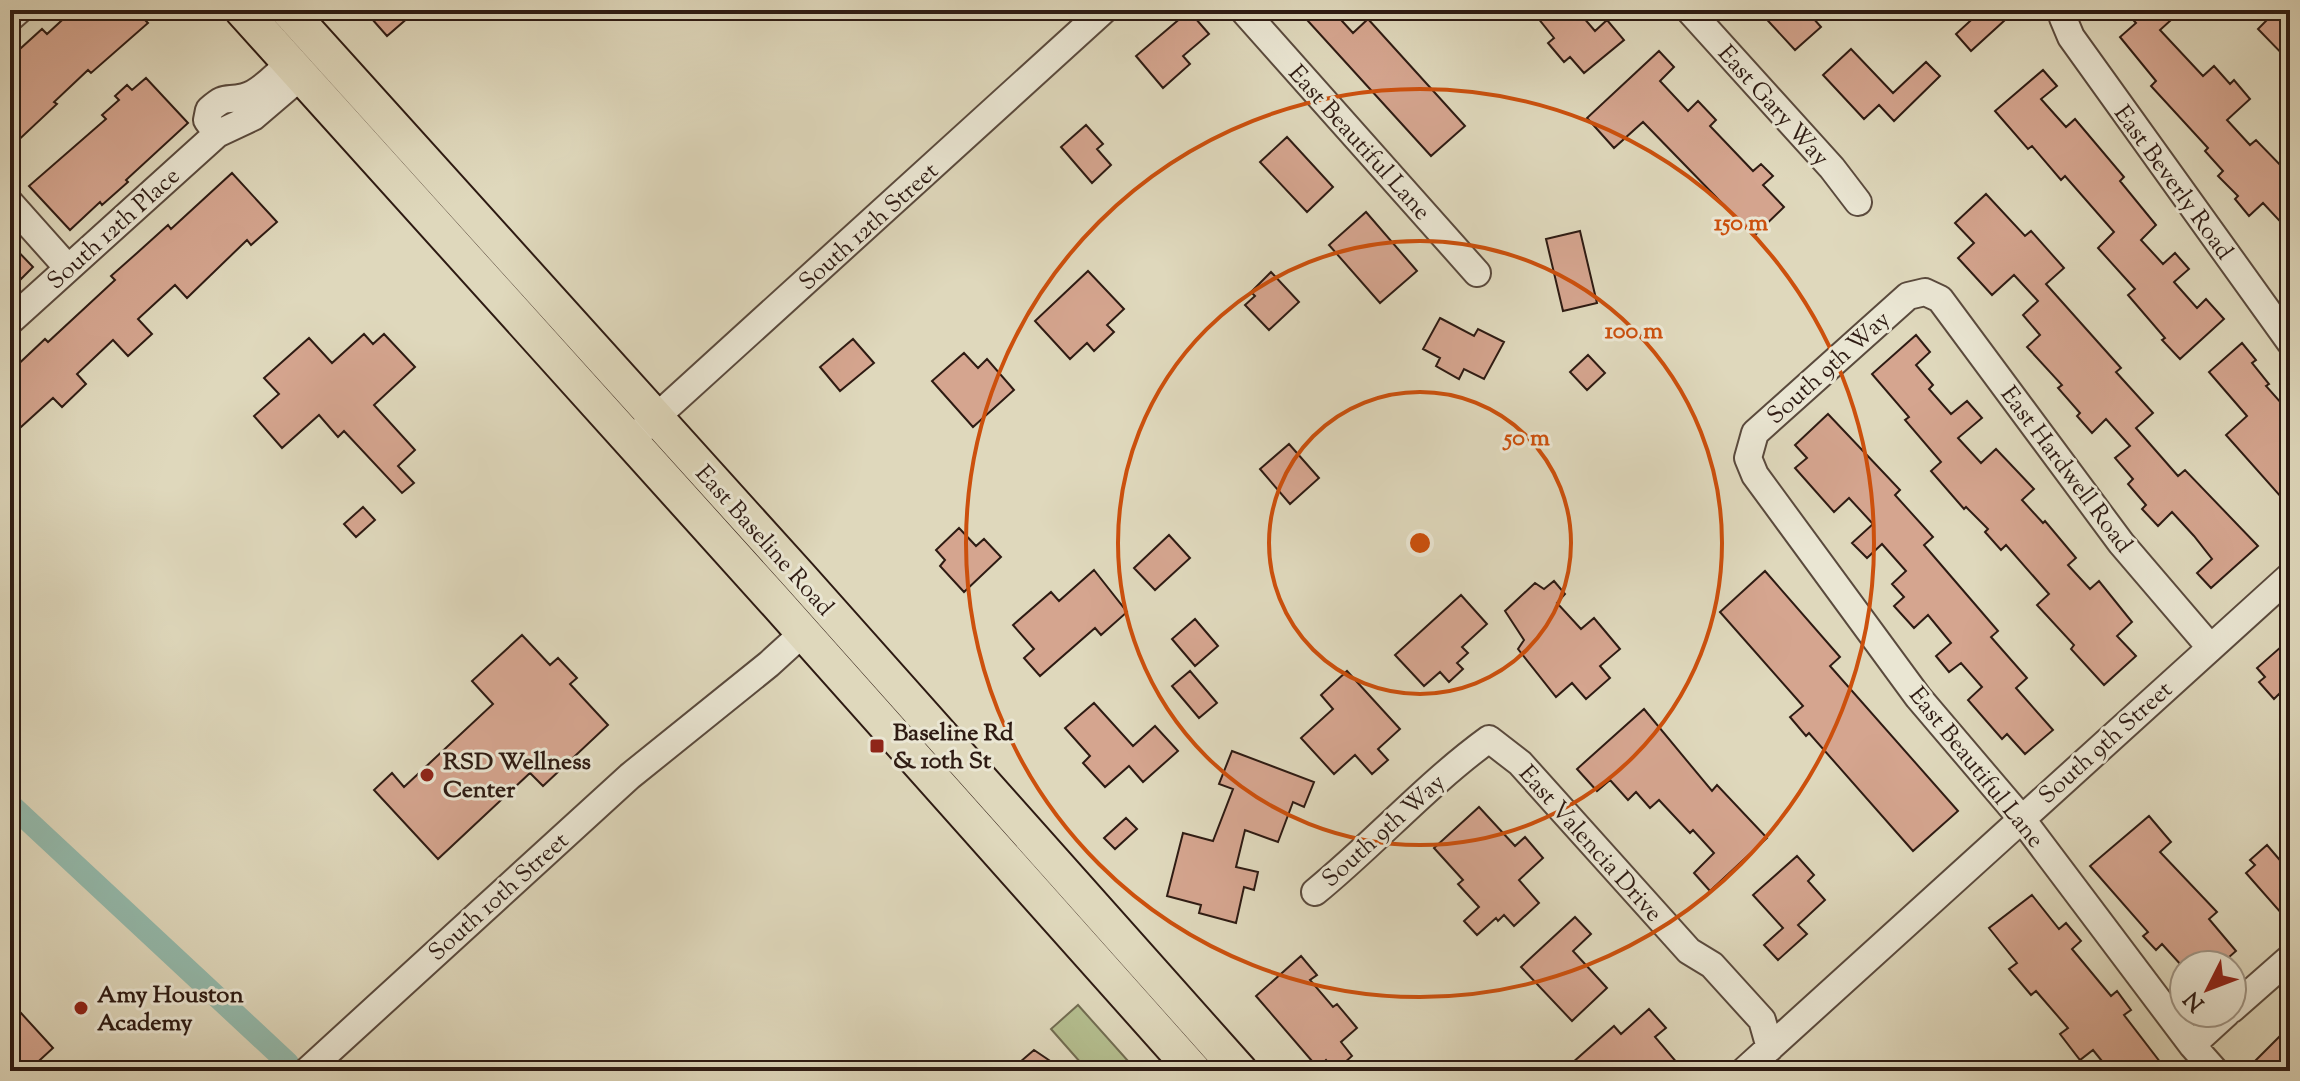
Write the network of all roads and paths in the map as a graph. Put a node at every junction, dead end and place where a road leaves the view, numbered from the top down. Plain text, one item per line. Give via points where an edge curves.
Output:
1 (19, 10) edge
2 (242, 10) edge
3 (288, 10) edge
4 (1104, 10) edge
5 (1243, 10) edge
6 (1689, 10) edge
7 (2064, 14) edge
8 (10, 18) edge
9 (296, 69) junction
10 (410, 145) junction
11 (383, 168) junction
12 (1858, 202) dead end
13 (10, 203) edge
14 (68, 268) junction
15 (1477, 273) dead end
16 (1925, 292) joint
17 (10, 321) edge
18 (2290, 342) edge
19 (642, 430) junction
20 (1748, 458) joint
21 (2290, 576) edge
22 (830, 611) junction
23 (803, 633) junction
24 (2210, 647) junction
25 (1489, 739) joint
26 (2021, 818) junction
27 (1315, 892) dead end
28 (1122, 939) junction
29 (2290, 958) edge
30 (1096, 962) junction
31 (2248, 995) edge
32 (2210, 1029) edge
33 (2192, 1045) junction
34 (1770, 1048) junction
35 (307, 1071) edge
36 (1194, 1071) edge
37 (1240, 1071) edge
38 (1744, 1071) edge
39 (2215, 1071) edge

1 - 8 street
2 - 9 main road, East Baseline Road
3 - 10 main road, East Baseline Road
4 - 19 street, South 12th Street
5 - 15 street, East Beautiful Lane
6 - 12 street, East Gary Way
7 - 18 street, East Beverly Road via 2079,49
9 - 11 main road, East Baseline Road
9 - 14 street, South 12th Place via 243,98 227,97 209,110 207,120 217,134
10 - 11 main road
10 - 19 main road, East Baseline Road
11 - 19 main road, East Baseline Road
13 - 14 street
14 - 17 street, South 12th Place
16 - 20 street, South 9th Way via 1908,296 1755,433
16 - 24 street, East Hardwell Road via 1940,299 1956,318 2121,543
19 - 22 main road, East Baseline Road
19 - 23 main road, East Baseline Road
20 - 26 street, East Beautiful Lane via 1755,475 1918,697
21 - 24 street, South 9th Street
22 - 23 main road
22 - 28 main road, East Baseline Road
23 - 30 main road, East Baseline Road
23 - 35 street, South 10th Street via 630,776
24 - 26 street, South 9th Street
25 - 27 street, South 9th Way
25 - 34 street, East Valencia Drive via 1520,763 1689,951 1712,965 1762,1020
26 - 33 street, East Beautiful Lane
26 - 34 street, South 9th Street
28 - 30 main road
28 - 37 main road, East Baseline Road
29 - 31 street
30 - 36 main road, East Baseline Road
32 - 33 street
33 - 39 street, East Beautiful Lane
34 - 38 street, South 9th Street

